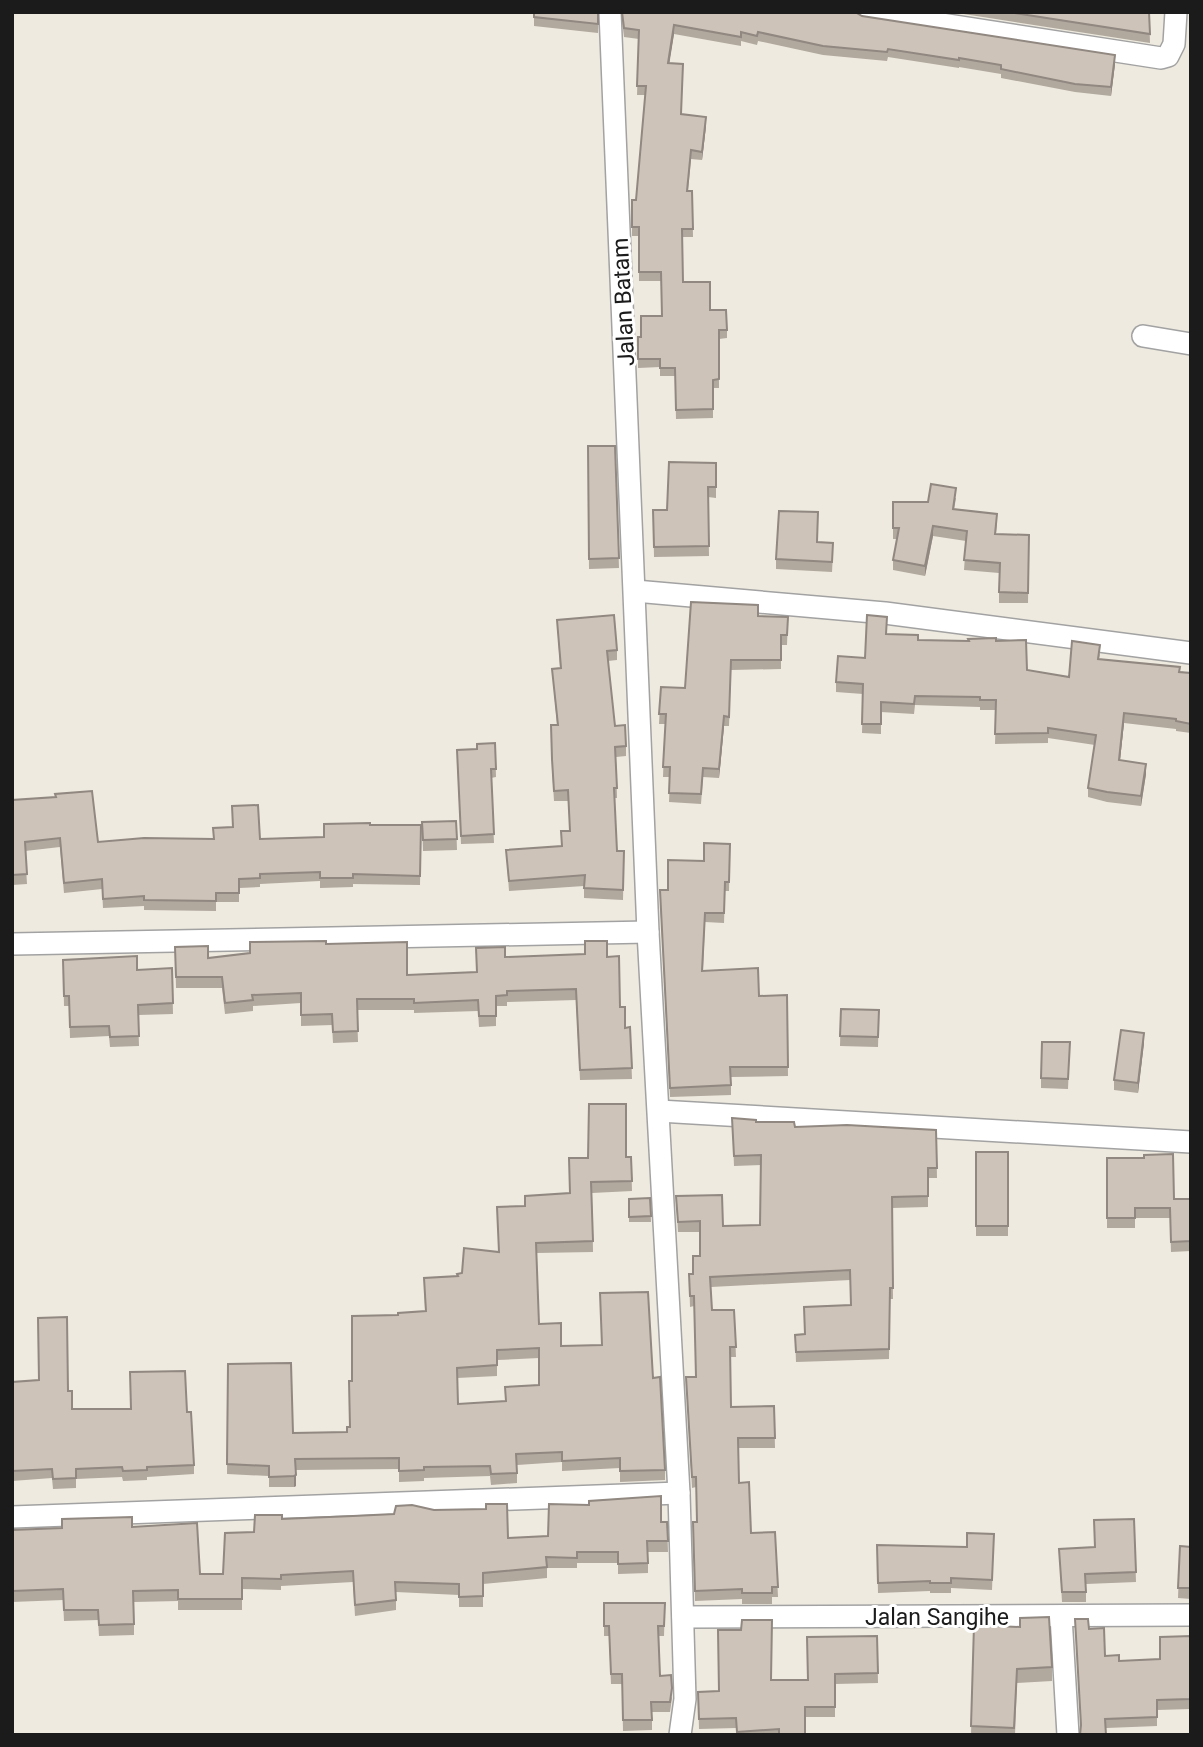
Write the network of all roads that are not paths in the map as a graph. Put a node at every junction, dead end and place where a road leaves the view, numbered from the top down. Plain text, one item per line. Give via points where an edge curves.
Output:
1 (610, 12) edge
2 (864, 12) edge
3 (1175, 12) edge
4 (972, 21) edge
5 (1143, 336) dead end
6 (1191, 344) edge
7 (635, 591) junction
8 (1191, 653) edge
9 (648, 932) junction
10 (12, 944) edge
11 (659, 1111) junction
12 (1191, 1142) edge
13 (679, 1493) junction
14 (12, 1517) edge
15 (1191, 1615) edge
16 (1061, 1616) junction
17 (683, 1617) junction
18 (680, 1735) edge
19 (1068, 1735) edge

1 - 7 street, Jalan Batam
2 - 4 street
3 - 4 street via 1173,48 1161,58
5 - 6 street
7 - 8 street via 885,613
7 - 9 street, Jalan Batam
9 - 10 street
9 - 11 street, Jalan Batam
11 - 12 street
11 - 13 street, Jalan Batam
13 - 14 street
13 - 17 street, Jalan Batam
15 - 16 street, Jalan Sangihe
16 - 17 street, Jalan Sangihe
16 - 19 street
17 - 18 street, Jalan Batam via 685,1699

